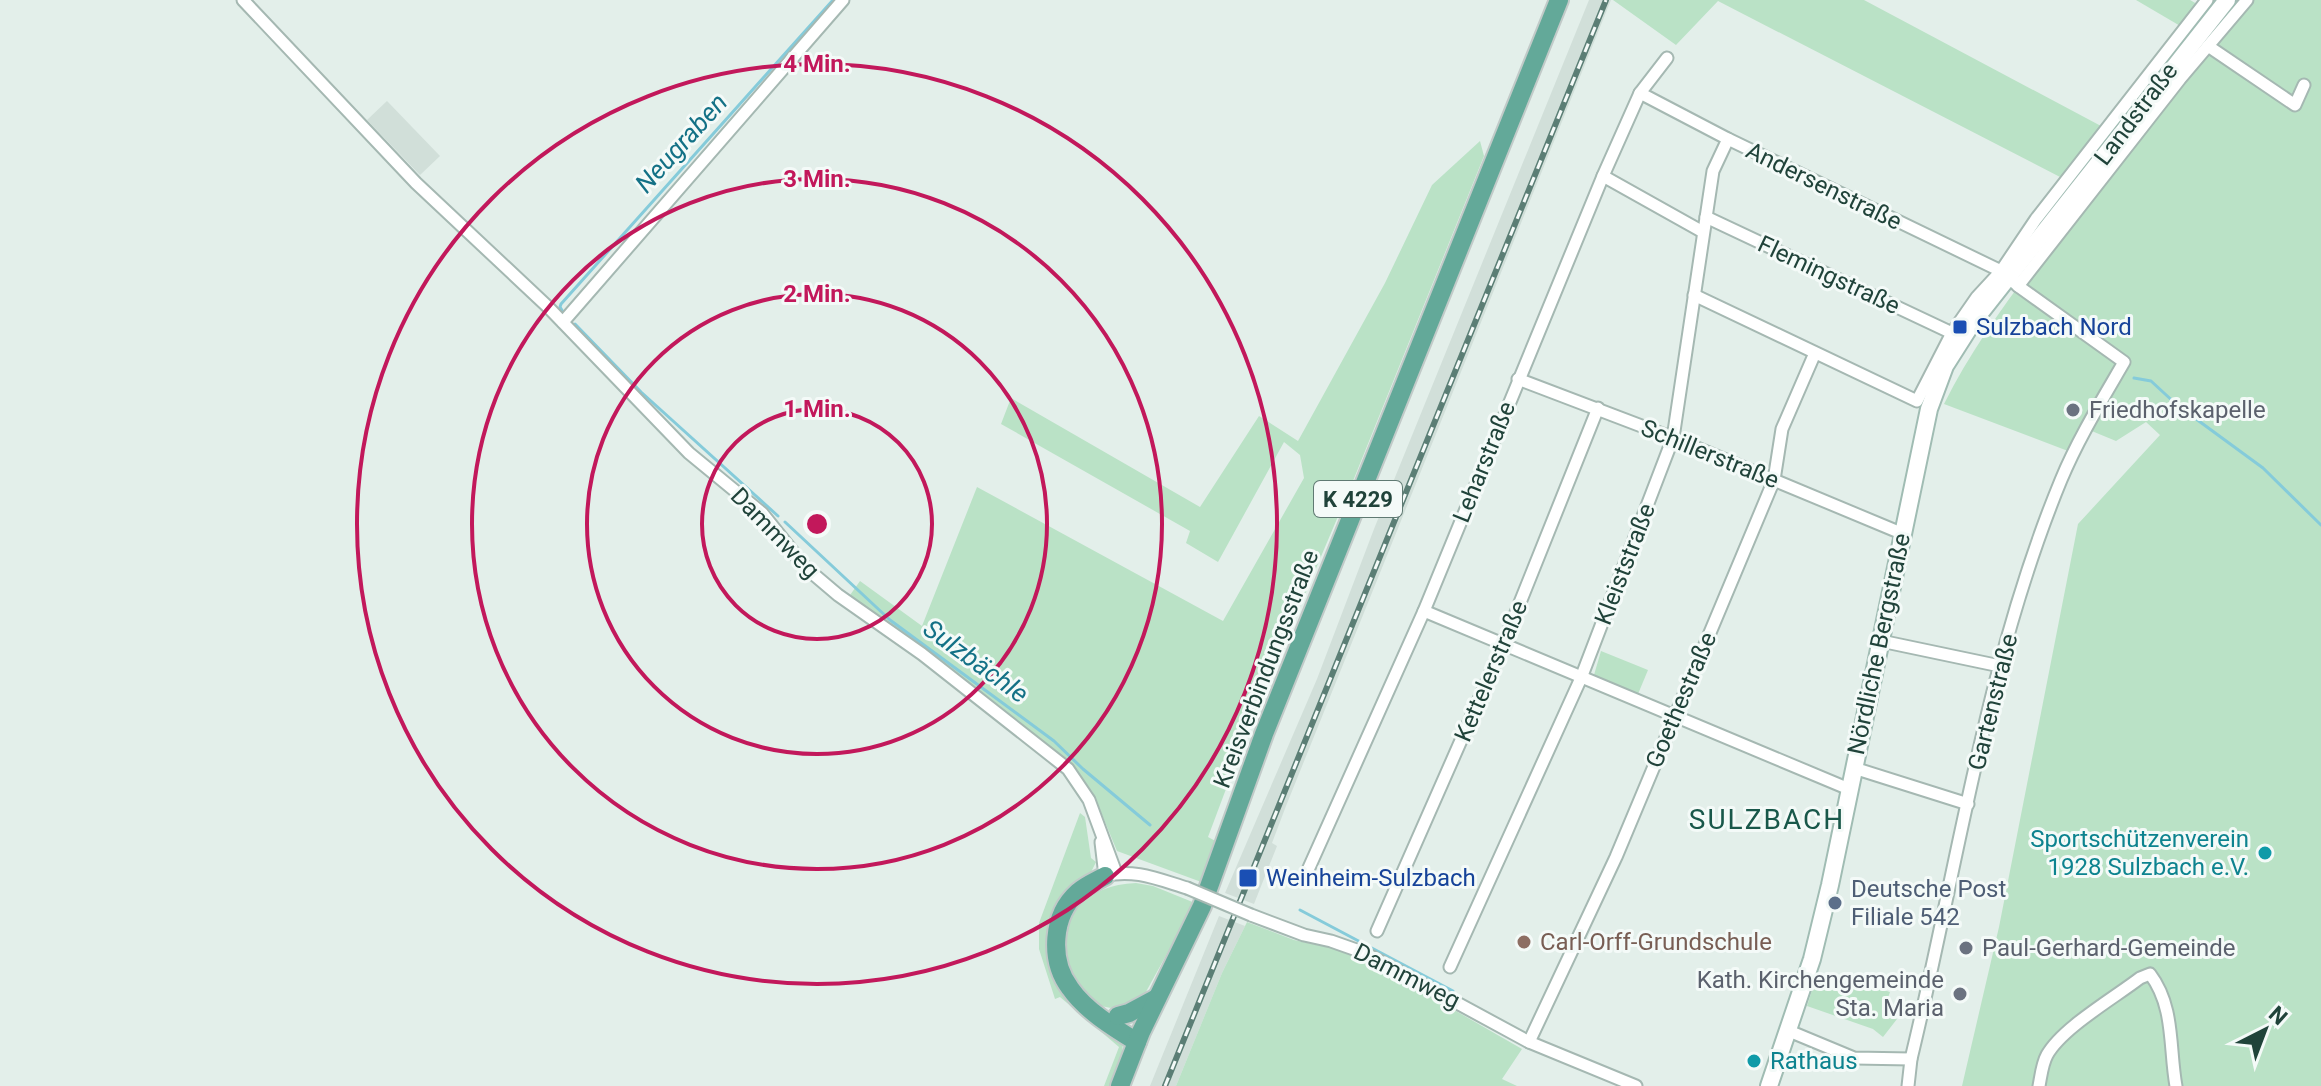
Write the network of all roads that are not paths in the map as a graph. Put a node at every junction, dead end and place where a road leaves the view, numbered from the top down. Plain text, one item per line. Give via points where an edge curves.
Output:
1 (243, 0) edge
2 (843, 0) edge
3 (1559, 0) edge
4 (2207, 0) edge
5 (2227, 0) edge
6 (2247, 0) edge
7 (2208, 46) junction
8 (1667, 58) dead end
9 (2304, 85) dead end
10 (1640, 93) junction
11 (1728, 139) junction
12 (1603, 176) junction
13 (1706, 217) junction
14 (2047, 230) joint
15 (1703, 232) junction
16 (2009, 278) junction
17 (1694, 295) junction
18 (563, 322) junction
19 (1952, 333) junction
20 (1815, 353) junction
21 (2124, 362) joint
22 (1518, 379) junction
23 (1598, 408) junction
24 (1673, 438) junction
25 (1774, 480) junction
26 (1901, 533) junction
27 (1424, 611) junction
28 (1881, 641) junction
29 (1503, 645) junction
30 (2000, 666) junction
31 (1581, 678) junction
32 (1674, 716) junction
33 (1854, 768) junction
34 (1849, 789) junction
35 (1968, 804) junction
36 (1308, 870) dead end
37 (1110, 874) junction
38 (1377, 931) dead end
39 (1450, 967) dead end
40 (1157, 998) junction
41 (1090, 1007) junction
42 (1118, 1016) junction
43 (1789, 1031) junction
44 (1139, 1037) junction
45 (1529, 1042) junction
46 (1911, 1059) junction
47 (1120, 1086) edge
48 (1636, 1086) edge
49 (1769, 1086) edge
50 (1908, 1086) edge
51 (2039, 1086) edge
52 (2176, 1086) edge

1 - 18 street, Dammweg via 416,183
2 - 18 street
3 - 40 main road, Kreisverbindungsstraße / K 4229 via 1264,734 1202,906
4 - 16 street via 2036,219
5 - 14 main road, Landstraße
6 - 7 street
7 - 9 street via 2295,105
7 - 16 street
8 - 10 street, Leharstraße
10 - 11 street, Andersenstraße
10 - 12 street, Leharstraße
11 - 13 street, Kleiststraße via 1713,171
11 - 16 street, Andersenstraße
12 - 15 street
12 - 22 street, Leharstraße
13 - 15 street, Kleiststraße
13 - 19 street, Flemingstraße
14 - 16 main road, Nördliche Bergstraße
15 - 17 street, Kleiststraße
16 - 19 street via 1977,297
16 - 21 street, Andersenstraße
16 - 26 main road, Nördliche Bergstraße via 1945,366 1929,409
17 - 20 street
17 - 24 street, Kleiststraße
18 - 37 street, Dammweg via 689,453 762,513 805,567 1058,760 1083,789
19 - 20 street via 1917,401
20 - 25 street, Goethestraße via 1782,429
21 - 30 street, Gartenstraße via 2062,477
22 - 23 street, Schillerstraße
22 - 27 street, Leharstraße
23 - 24 street, Schillerstraße
23 - 29 street, Kettelerstraße
24 - 25 street, Schillerstraße
24 - 31 street, Kleiststraße
25 - 26 street, Schillerstraße
25 - 32 street, Goethestraße
26 - 28 main road, Nördliche Bergstraße
27 - 29 street
27 - 36 street, Leharstraße
28 - 30 street
28 - 33 main road, Nördliche Bergstraße
29 - 31 street
29 - 38 street, Kettelerstraße
30 - 35 street, Gartenstraße
31 - 32 street
31 - 39 street, Kleiststraße
32 - 34 street
32 - 45 street, Goethestraße via 1616,857
33 - 34 main road, Nördliche Bergstraße
33 - 35 street
34 - 43 main road, Nördliche Bergstraße via 1812,959
35 - 46 street, Gartenstraße
37 - 41 main road via 1069,902 1058,926 1057,956 1069,987
37 - 45 street, Dammweg, bridge via 1147,875 1365,953
40 - 42 main road
40 - 44 main road, Kreisverbindungsstraße / K 4229
41 - 42 main road
41 - 44 main road
42 - 44 main road
43 - 46 street via 1854,1058
43 - 49 main road, Nördliche Bergstraße
44 - 47 main road, Kreisverbindungsstraße / K 4229
45 - 48 street, Dammweg
46 - 50 street, Gartenstraße
51 - 52 street via 2052,1047 2150,974 2171,1025

